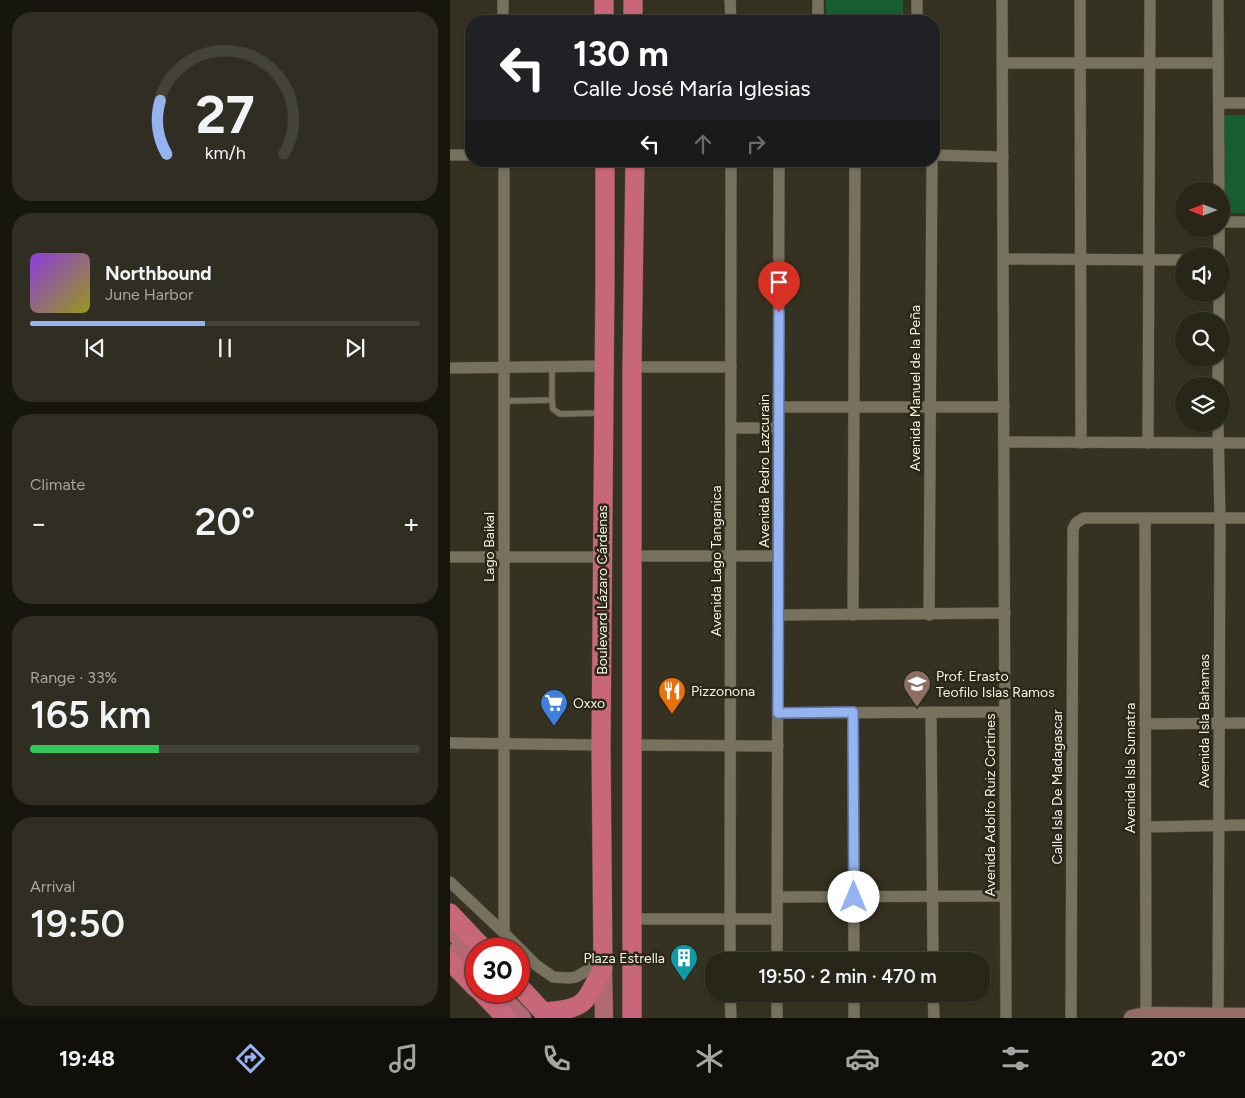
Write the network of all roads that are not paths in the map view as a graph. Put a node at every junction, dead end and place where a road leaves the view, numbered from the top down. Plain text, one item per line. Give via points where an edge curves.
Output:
1 (503, 0) edge
2 (604, 0) edge
3 (633, 0) edge
4 (730, 0) edge
5 (818, 0) edge
6 (916, 0) edge
7 (1002, 0) edge
8 (1080, 0) edge
9 (1150, 0) edge
10 (1218, 0) edge
11 (504, 15) edge
12 (604, 15) edge
13 (634, 15) edge
14 (731, 15) edge
15 (818, 15) edge
16 (917, 15) edge
17 (1002, 63) junction
18 (1080, 63) junction
19 (1218, 63) junction
20 (1150, 64) junction
21 (1219, 103) junction
22 (1245, 103) edge
23 (450, 155) edge
24 (465, 155) edge
25 (940, 155) edge
26 (1003, 157) junction
27 (504, 167) edge
28 (605, 167) edge
29 (634, 167) edge
30 (732, 167) edge
31 (779, 167) edge
32 (854, 167) edge
33 (932, 167) edge
34 (1219, 182) edge
35 (1230, 222) edge
36 (1245, 222) edge
37 (1004, 260) junction
38 (1148, 260) junction
39 (1175, 260) edge
40 (1080, 261) junction
41 (605, 275) junction
42 (632, 346) junction
43 (604, 366) junction
44 (552, 367) junction
45 (632, 367) junction
46 (731, 367) junction
47 (450, 368) edge
48 (503, 368) junction
49 (552, 400) junction
50 (503, 401) junction
51 (854, 406) junction
52 (779, 407) junction
53 (1004, 407) junction
54 (930, 408) junction
55 (603, 413) junction
56 (731, 428) junction
57 (779, 428) junction
58 (1218, 432) edge
59 (1005, 442) junction
60 (1081, 442) junction
61 (1148, 443) junction
62 (1218, 443) junction
63 (1245, 443) edge
64 (1145, 518) junction
65 (1220, 518) junction
66 (1245, 518) edge
67 (632, 556) junction
68 (778, 556) junction
69 (450, 557) edge
70 (504, 557) junction
71 (602, 557) junction
72 (731, 557) junction
73 (1005, 613) junction
74 (779, 614) junction
75 (854, 614) junction
76 (929, 614) junction
77 (601, 691) junction
78 (632, 706) junction
79 (853, 712) junction
80 (931, 712) junction
81 (1005, 712) junction
82 (778, 713) junction
83 (1219, 723) junction
84 (1245, 723) edge
85 (1145, 724) junction
86 (601, 739) junction
87 (632, 742) junction
88 (450, 743) edge
89 (503, 744) junction
90 (730, 746) junction
91 (778, 746) junction
92 (1245, 825) edge
93 (1219, 826) junction
94 (1146, 827) junction
95 (450, 882) edge
96 (1006, 896) junction
97 (778, 897) junction
98 (854, 897) junction
99 (933, 897) junction
100 (450, 913) edge
101 (632, 918) junction
102 (730, 919) junction
103 (777, 919) junction
104 (450, 928) edge
105 (504, 933) junction
106 (474, 938) edge
107 (450, 943) edge
108 (465, 944) edge
109 (730, 952) edge
110 (777, 952) edge
111 (854, 952) edge
112 (933, 952) edge
113 (465, 959) edge
114 (603, 960) junction
115 (450, 961) edge
116 (465, 977) edge
117 (530, 1000) edge
118 (730, 1002) edge
119 (777, 1002) edge
120 (854, 1002) edge
121 (934, 1002) edge
122 (492, 1003) edge
123 (508, 1003) edge
124 (525, 1003) edge
125 (542, 1016) edge
126 (1245, 1016) edge
127 (1141, 1017) edge
128 (1218, 1017) edge
129 (506, 1018) edge
130 (522, 1018) edge
131 (604, 1018) edge
132 (632, 1018) edge
133 (731, 1018) edge
134 (777, 1018) edge
135 (854, 1018) edge
136 (934, 1018) edge
137 (1006, 1018) edge
138 (1070, 1018) edge

1 - 11 street
2 - 12 highway
3 - 13 highway
4 - 14 street
5 - 15 street
6 - 16 street
7 - 17 street, Avenida Adolfo Ruiz Cortines
8 - 18 street
9 - 20 street
10 - 19 street
17 - 18 street
17 - 26 street, Avenida Adolfo Ruiz Cortines
18 - 20 street
18 - 40 street
19 - 20 street
19 - 21 street
20 - 38 street
21 - 22 street
21 - 34 street
23 - 24 street
25 - 26 street
26 - 37 street, Avenida Adolfo Ruiz Cortines
27 - 48 street, Lago Baikal
28 - 41 highway, Boulevard Lázaro Cárdenas
29 - 42 highway
30 - 46 street, Avenida Lago Tanganica
31 - 52 street, Avenida Pedro Lazcurain
32 - 51 street
33 - 54 street, Avenida Manuel de la Peña
35 - 36 street
37 - 40 street
37 - 53 street, Avenida Adolfo Ruiz Cortines
38 - 39 street
38 - 40 street
38 - 61 street
40 - 60 street
41 - 42 highway via 618,275 621,279
41 - 43 highway, Boulevard Lázaro Cárdenas
42 - 45 highway
43 - 44 street
43 - 55 highway, Boulevard Lázaro Cárdenas
44 - 48 street
44 - 49 lane
45 - 46 street
45 - 67 highway
46 - 56 street, Avenida Lago Tanganica
47 - 48 street
48 - 50 street, Lago Baikal
49 - 50 lane
49 - 55 lane via 553,409 560,414
50 - 70 street, Lago Baikal
51 - 52 street
51 - 54 street
51 - 75 street
52 - 57 street, Avenida Pedro Lazcurain
53 - 54 street
53 - 59 street, Avenida Adolfo Ruiz Cortines
54 - 76 street, Avenida Manuel de la Peña
55 - 71 highway, Boulevard Lázaro Cárdenas
56 - 57 street
56 - 72 street, Avenida Lago Tanganica
57 - 68 street, Avenida Pedro Lazcurain
58 - 62 street, Avenida Isla Bahamas
59 - 60 street
59 - 73 street, Avenida Adolfo Ruiz Cortines
60 - 61 street
61 - 62 street
62 - 63 street
62 - 65 street, Avenida Isla Bahamas
64 - 65 street
64 - 85 street, Avenida Isla Sumatra
64 - 138 street, Calle Isla De Madagascar via 1084,518 1074,526
65 - 66 street
65 - 83 street, Avenida Isla Bahamas
67 - 72 street
67 - 78 highway
68 - 72 street
68 - 74 street, Avenida Pedro Lazcurain
69 - 70 street
70 - 71 street
70 - 89 street, Lago Baikal
71 - 77 highway, Boulevard Lázaro Cárdenas
72 - 90 street, Avenida Lago Tanganica
73 - 76 street
73 - 81 street, Avenida Adolfo Ruiz Cortines
74 - 75 street
74 - 82 street, Avenida Pedro Lazcurain
75 - 76 street
77 - 78 highway via 618,706
77 - 86 highway, Boulevard Lázaro Cárdenas
78 - 87 highway
79 - 80 street
79 - 82 street
79 - 98 street
80 - 81 street
80 - 99 street
81 - 96 street, Avenida Adolfo Ruiz Cortines
82 - 91 street, Avenida Pedro Lazcurain
83 - 84 street
83 - 85 street
83 - 93 street, Avenida Isla Bahamas
85 - 94 street, Avenida Isla Sumatra
86 - 87 highway via 618,732
86 - 89 street
86 - 114 highway, Boulevard Lázaro Cárdenas
87 - 90 street
87 - 101 highway
88 - 89 street
89 - 105 street, Lago Baikal
90 - 91 street
90 - 102 street, Avenida Lago Tanganica
91 - 97 street, Avenida Pedro Lazcurain
92 - 93 street
93 - 94 street
93 - 128 street, Avenida Isla Bahamas
94 - 127 street, Avenida Isla Sumatra
95 - 105 street
96 - 99 street
96 - 137 street, Avenida Adolfo Ruiz Cortines
97 - 98 street
97 - 103 street, Avenida Pedro Lazcurain
98 - 99 street
98 - 111 street
99 - 112 street
100 - 106 highway
101 - 102 street
101 - 132 highway
102 - 103 street
102 - 109 street, Avenida Lago Tanganica
103 - 110 street, Avenida Pedro Lazcurain
104 - 108 main road
105 - 114 street via 553,977 576,977
107 - 113 main road
114 - 125 highway via 587,998 571,1009
114 - 131 main road, Boulevard Lázaro Cárdenas
115 - 116 highway
117 - 125 highway
118 - 133 street
119 - 134 street
120 - 135 street
121 - 136 street
122 - 129 highway
123 - 130 main road
124 - 125 main road
126 - 128 main road
127 - 128 main road

